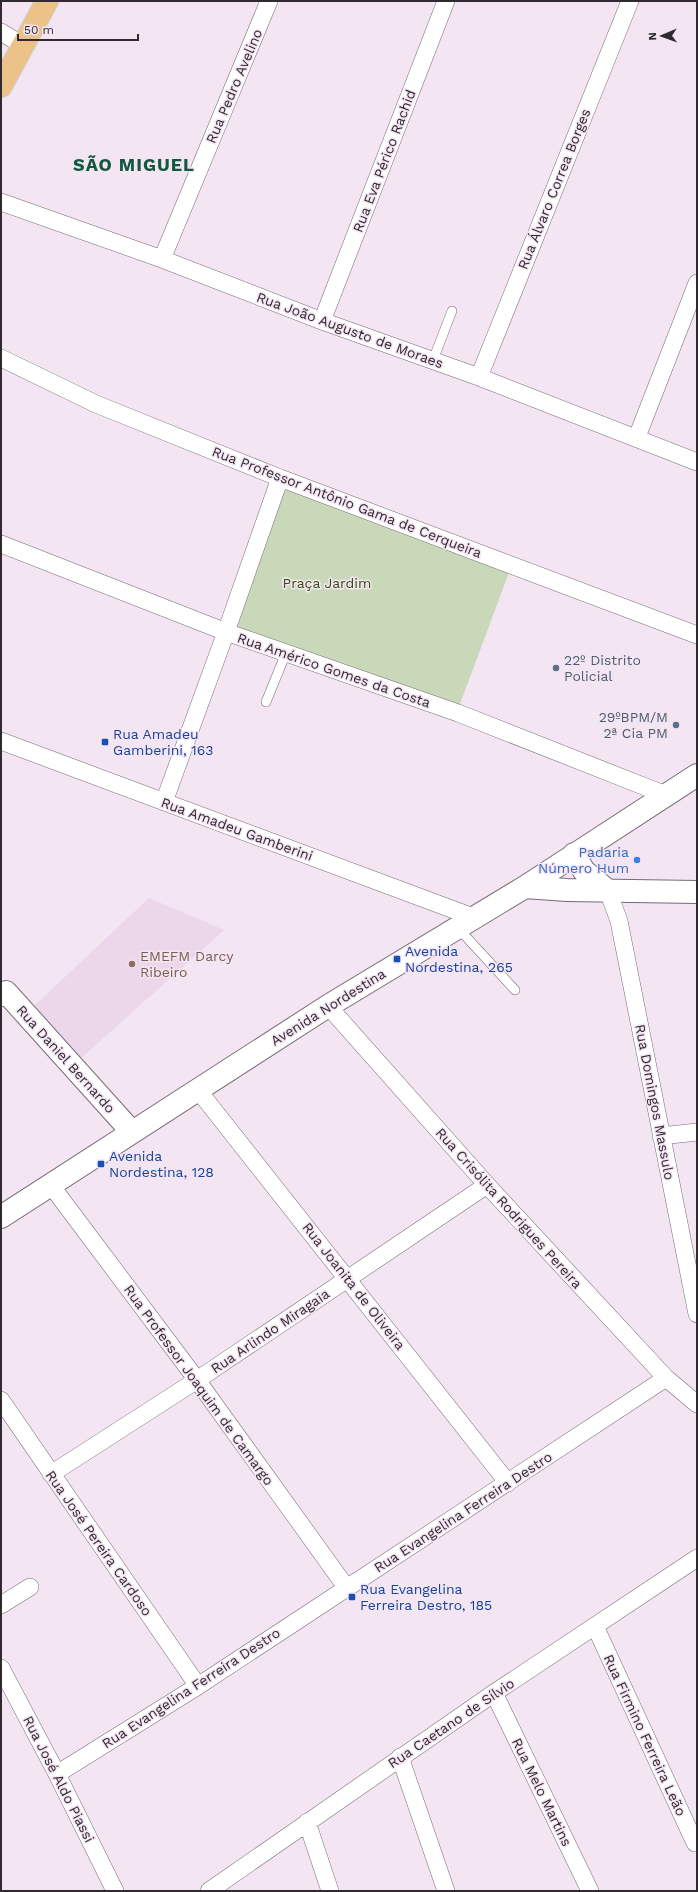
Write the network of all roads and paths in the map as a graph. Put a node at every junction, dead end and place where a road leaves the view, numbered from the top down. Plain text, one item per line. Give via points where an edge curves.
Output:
1 (47, 1) edge
2 (269, 1) edge
3 (446, 1) edge
4 (630, 1) edge
5 (1, 32) edge
6 (24, 46) junction
7 (1, 86) edge
8 (1, 202) edge
9 (162, 259) junction
10 (697, 283) edge
11 (452, 311) dead end
12 (322, 321) junction
13 (1, 358) edge
14 (433, 360) junction
15 (479, 377) junction
16 (637, 437) junction
17 (697, 462) edge
18 (280, 478) junction
19 (1, 544) edge
20 (226, 632) junction
21 (697, 635) edge
22 (286, 653) junction
23 (266, 702) dead end
24 (1, 741) edge
25 (697, 775) edge
26 (666, 795) junction
27 (164, 802) junction
28 (574, 854) junction
29 (524, 886) junction
30 (608, 891) junction
31 (697, 892) edge
32 (465, 922) junction
33 (515, 990) dead end
34 (3, 991) edge
35 (328, 1006) junction
36 (198, 1090) junction
37 (132, 1132) junction
38 (697, 1132) edge
39 (661, 1136) junction
40 (50, 1184) junction
41 (487, 1185) junction
42 (1, 1217) edge
43 (692, 1256) edge
44 (348, 1278) junction
45 (697, 1314) edge
46 (666, 1378) junction
47 (197, 1380) junction
48 (1, 1400) edge
49 (697, 1404) edge
50 (52, 1474) junction
51 (508, 1483) junction
52 (697, 1558) edge
53 (30, 1587) dead end
54 (346, 1587) junction
55 (1, 1605) edge
56 (595, 1626) junction
57 (1, 1668) edge
58 (198, 1686) junction
59 (494, 1693) junction
60 (400, 1758) junction
61 (57, 1774) junction
62 (307, 1822) junction
63 (696, 1843) dead end
64 (115, 1891) edge
65 (208, 1891) edge
66 (330, 1891) edge
67 (446, 1891) edge
68 (590, 1891) edge

1 - 6 main road
2 - 9 street, Rua Pedro Avelino
3 - 12 street, Rua Eva Périco Rachid
4 - 15 street, Rua Álvaro Correa Borges
5 - 6 street
6 - 7 main road
8 - 9 street, Rua João Augusto de Moraes
9 - 12 street, Rua João Augusto de Moraes
10 - 16 street
11 - 14 lane
12 - 14 street, Rua João Augusto de Moraes
13 - 18 street, Rua Professor Antônio Gama de Cerqueira via 96,404
14 - 15 street, Rua João Augusto de Moraes
15 - 16 street, Rua João Augusto de Moraes
16 - 17 street, Rua João Augusto de Moraes
18 - 20 street
18 - 21 street, Rua Professor Antônio Gama de Cerqueira
19 - 20 street, Rua Américo Gomes da Costa
20 - 22 street, Rua Américo Gomes da Costa
20 - 27 street
22 - 23 lane
22 - 26 street, Rua Américo Gomes da Costa via 458,713
24 - 27 street, Rua Amadeu Gamberini
25 - 26 main road, Avenida Nordestina
26 - 28 main road, Avenida Nordestina
27 - 32 street, Rua Amadeu Gamberini
28 - 29 main road, Avenida Nordestina
28 - 30 main road via 584,871
29 - 30 main road
29 - 32 main road, Avenida Nordestina
30 - 31 main road
30 - 39 street, Rua Domingos Massulo via 619,921
32 - 33 lane
32 - 35 main road, Avenida Nordestina
34 - 37 main road, Rua Daniel Bernardo
35 - 36 main road, Avenida Nordestina
35 - 41 street, Rua Crisólita Rodrigues Pereira
36 - 37 main road, Avenida Nordestina
36 - 44 street, Rua Joanita de Oliveira
37 - 40 main road, Avenida Nordestina
38 - 39 street
39 - 43 street, Rua Domingos Massulo
40 - 42 main road, Avenida Nordestina
40 - 47 street, Rua Professor Joaquim de Camargo
41 - 44 street, Rua Arlindo Miragaia
41 - 46 street, Rua Crisólita Rodrigues Pereira
43 - 45 street, Rua Domingos Massulo
44 - 47 street, Rua Arlindo Miragaia
44 - 51 street, Rua Joanita de Oliveira
46 - 49 street, Rua Crisólita Rodrigues Pereira
46 - 51 street, Rua Evangelina Ferreira Destro
47 - 50 street, Rua Arlindo Miragaia
47 - 54 street, Rua Professor Joaquim de Camargo
48 - 50 street, Rua José Pereira Cardoso
50 - 58 street, Rua José Pereira Cardoso
51 - 54 street, Rua Evangelina Ferreira Destro
52 - 56 street, Rua Caetano de Sílvio
53 - 55 street
54 - 58 street, Rua Evangelina Ferreira Destro
56 - 59 street, Rua Caetano de Sílvio
56 - 63 street, Rua Firmino Ferreira Leão
57 - 61 street, Rua José Aldo Piassi
58 - 61 street, Rua Evangelina Ferreira Destro
59 - 60 street, Rua Caetano de Sílvio
59 - 68 street, Rua Melo Martins
60 - 62 street, Rua Caetano de Sílvio
60 - 67 street
61 - 64 street, Rua José Aldo Piassi
62 - 65 street, Rua Caetano de Sílvio
62 - 66 street

